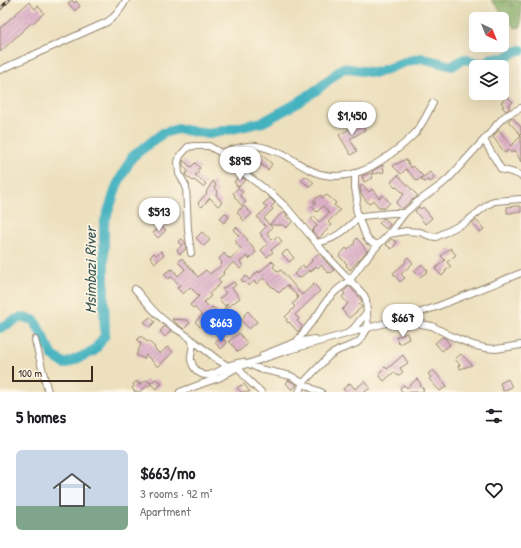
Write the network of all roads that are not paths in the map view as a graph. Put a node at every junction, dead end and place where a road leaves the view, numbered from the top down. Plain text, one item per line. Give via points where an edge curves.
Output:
1 (126, 0) edge
2 (0, 70) edge
3 (433, 103) dead end
4 (521, 108) edge
5 (484, 140) junction
6 (221, 153) junction
7 (355, 173) junction
8 (521, 176) edge
9 (521, 199) edge
10 (405, 212) junction
11 (358, 218) junction
12 (389, 234) junction
13 (317, 243) junction
14 (378, 245) junction
15 (191, 254) dead end
16 (521, 273) edge
17 (350, 280) junction
18 (135, 288) dead end
19 (367, 312) junction
20 (417, 314) junction
21 (368, 328) junction
22 (191, 339) junction
23 (35, 340) dead end
24 (296, 342) junction
25 (521, 345) edge
26 (249, 364) junction
27 (228, 366) junction
28 (238, 368) junction
29 (303, 383) junction
30 (193, 387) junction
31 (48, 392) edge
32 (180, 392) edge
33 (187, 392) edge
34 (261, 392) edge
35 (299, 392) edge
36 (321, 392) edge

1 - 2 street via 119,12 107,22
3 - 7 street via 423,122 407,141 384,158
4 - 5 street via 505,116
5 - 8 street via 502,169
5 - 10 street via 449,178
6 - 7 street via 256,145 283,154 318,173 331,176
6 - 13 street via 287,208
6 - 15 street via 208,146 188,147 178,162 179,174 186,186
7 - 11 street
9 - 12 street via 494,201 466,222 436,237 406,231
10 - 11 street
10 - 12 street
11 - 13 street via 335,238
11 - 14 street via 366,237
12 - 14 street
13 - 17 street
14 - 17 street
16 - 20 street
17 - 19 street via 364,295
17 - 24 street via 327,300
18 - 22 street via 164,321
19 - 21 street
19 - 24 street via 349,332
20 - 21 street
20 - 25 street via 421,324 432,326 473,345 496,349
21 - 26 street
21 - 29 street via 358,343 330,355
22 - 27 street
22 - 27 street via 191,360 198,372 209,376
23 - 31 street
24 - 27 street
26 - 28 street
26 - 29 street via 291,376
28 - 30 street
28 - 34 street
29 - 35 street
29 - 36 street
30 - 32 street
30 - 33 street

